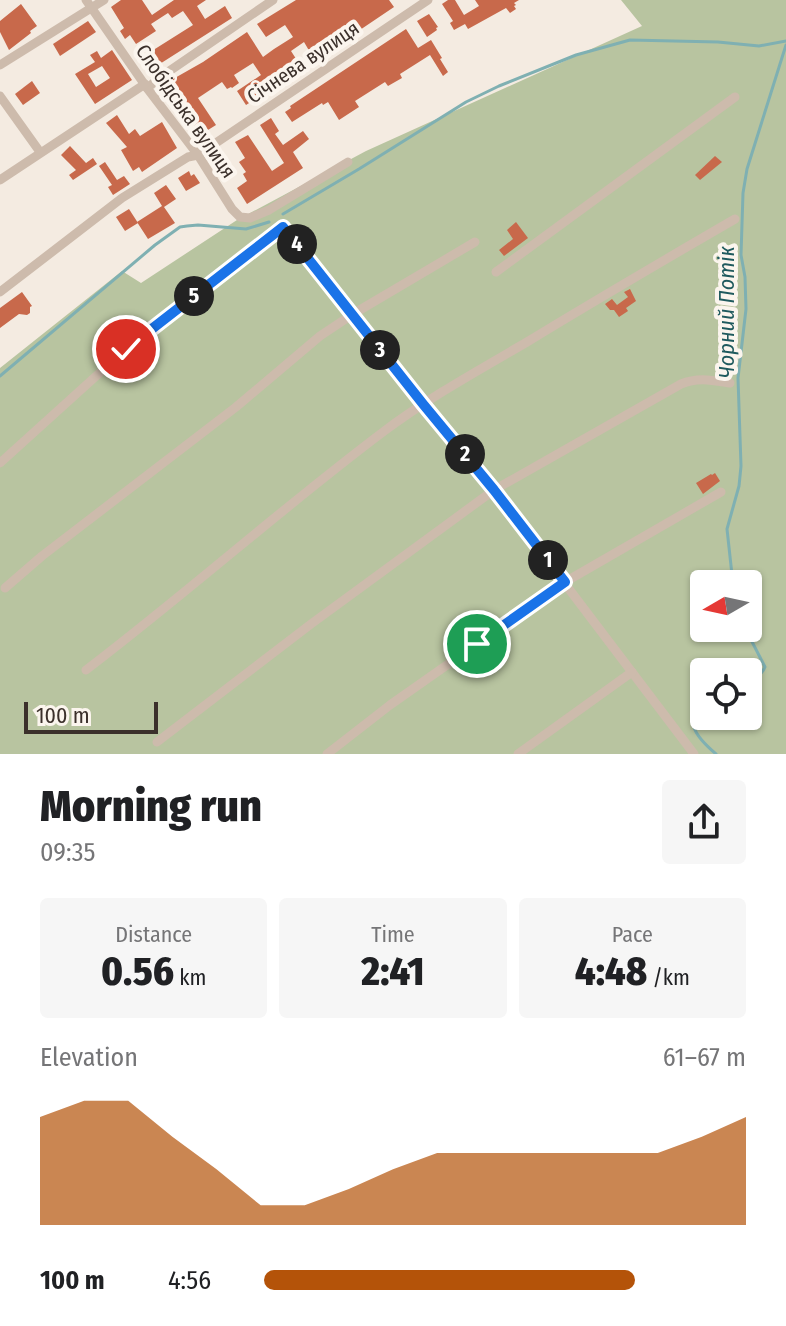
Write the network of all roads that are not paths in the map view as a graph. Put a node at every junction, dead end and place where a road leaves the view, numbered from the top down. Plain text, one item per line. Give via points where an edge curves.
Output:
1 (104, 0) edge
2 (273, 0) edge
3 (428, 0) edge
4 (89, 4) edge
5 (0, 65) edge
6 (146, 86) junction
7 (0, 96) edge
8 (735, 97) dead end
9 (40, 152) junction
10 (198, 155) junction
11 (348, 162) dead end
12 (0, 180) edge
13 (735, 219) dead end
14 (475, 242) dead end
15 (496, 272) dead end
16 (0, 292) edge
17 (353, 314) junction
18 (730, 383) dead end
19 (423, 404) junction
20 (0, 463) edge
21 (494, 490) junction
22 (721, 492) dead end
23 (565, 582) junction
24 (5, 588) dead end
25 (86, 670) dead end
26 (632, 672) junction
27 (157, 742) dead end
28 (327, 754) edge
29 (518, 754) edge
30 (694, 754) edge

1 - 4 street
2 - 6 street
3 - 10 street, Січнева вулиця
4 - 5 street
4 - 6 street, Слобідська вулиця
6 - 9 street
6 - 10 street, Слобідська вулиця
7 - 9 street
8 - 15 street
9 - 12 street
10 - 11 street, Слобідська вулиця via 242,218 269,210
10 - 16 street, Січнева вулиця via 122,198
13 - 19 street
14 - 17 street
17 - 19 street
17 - 20 street via 283,227 126,349
17 - 24 street
18 - 21 street via 705,378 681,384
19 - 21 street
19 - 25 street
21 - 23 street
21 - 27 street
22 - 23 street
23 - 26 street
23 - 28 street
26 - 29 street
26 - 30 street

